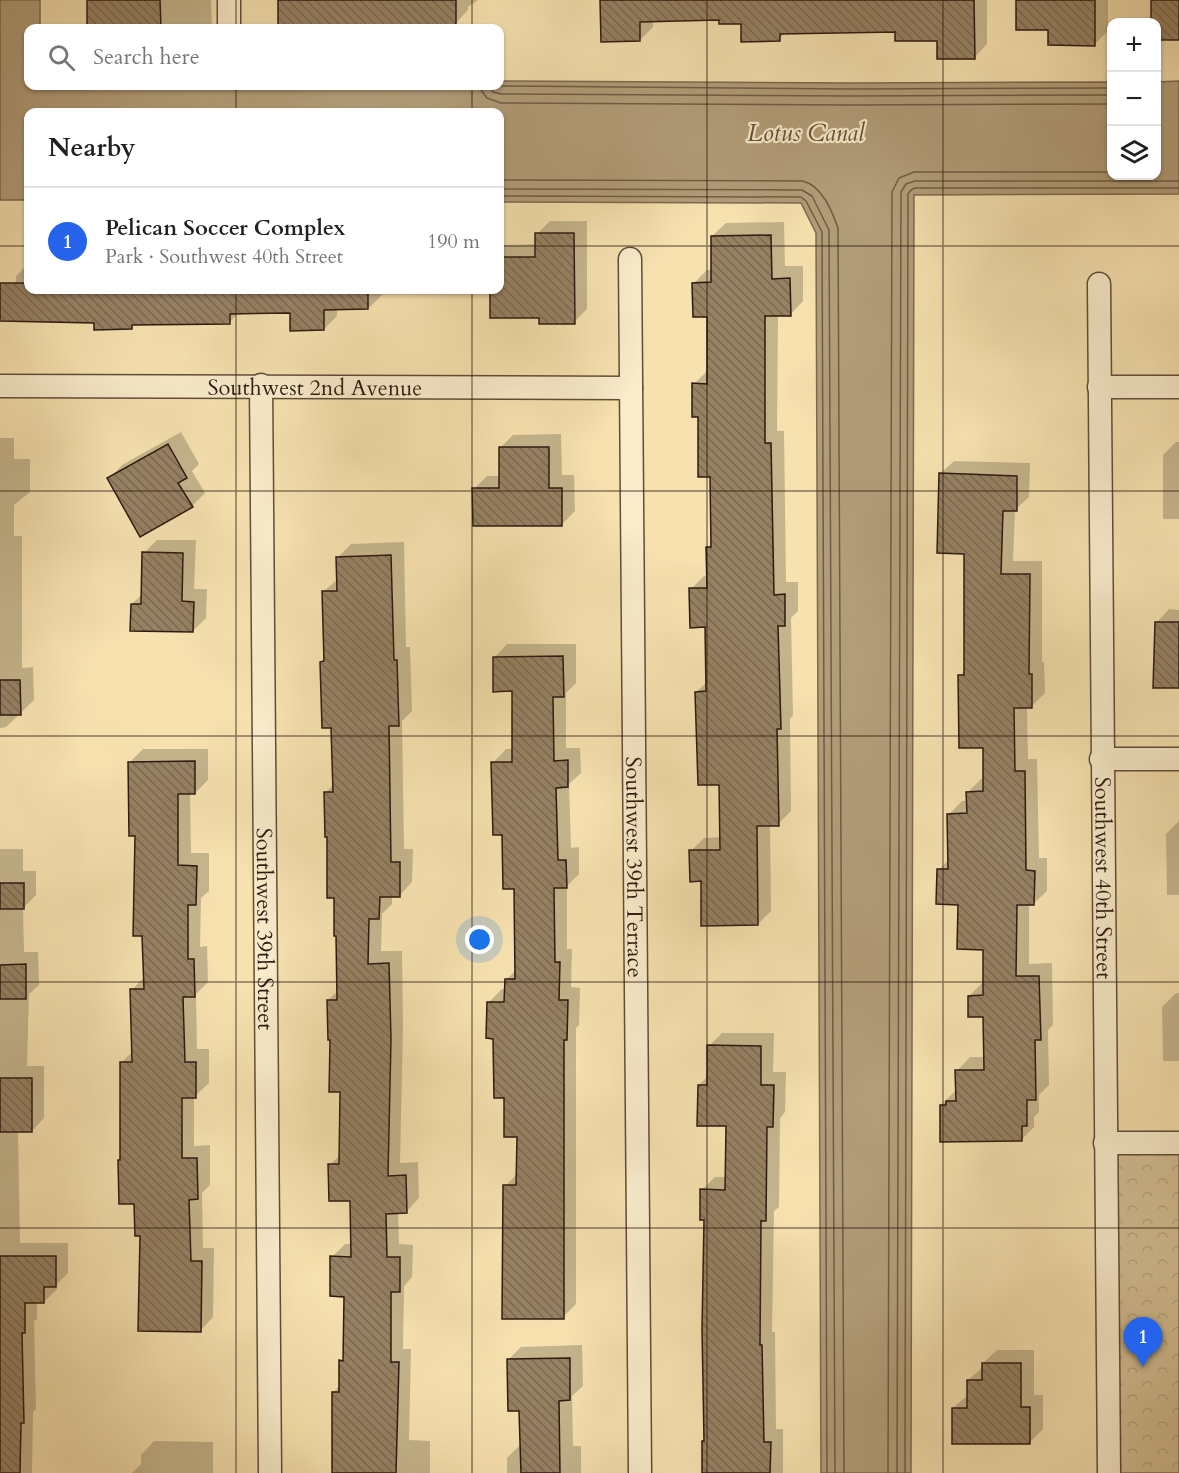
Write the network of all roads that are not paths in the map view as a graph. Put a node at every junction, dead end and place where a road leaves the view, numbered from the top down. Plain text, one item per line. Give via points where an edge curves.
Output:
1 (229, 0) edge
2 (229, 24) edge
3 (630, 259) dead end
4 (1099, 284) dead end
5 (0, 386) edge
6 (261, 386) junction
7 (631, 387) junction
8 (1099, 387) junction
9 (1179, 387) edge
10 (1101, 759) junction
11 (1179, 759) edge
12 (1105, 1143) junction
13 (1179, 1143) edge
14 (270, 1473) edge
15 (640, 1473) edge
16 (1109, 1473) edge

1 - 2 street
3 - 7 street, Southwest 39th Terrace
4 - 8 street, Southwest 40th Street
5 - 6 street, Southwest 2nd Avenue
6 - 7 street, Southwest 2nd Avenue
6 - 14 street, Southwest 39th Street
7 - 15 street, Southwest 39th Terrace
8 - 9 street
8 - 10 street, Southwest 40th Street
10 - 11 street
10 - 12 street, Southwest 40th Street
12 - 13 street
12 - 16 street, Southwest 40th Street

